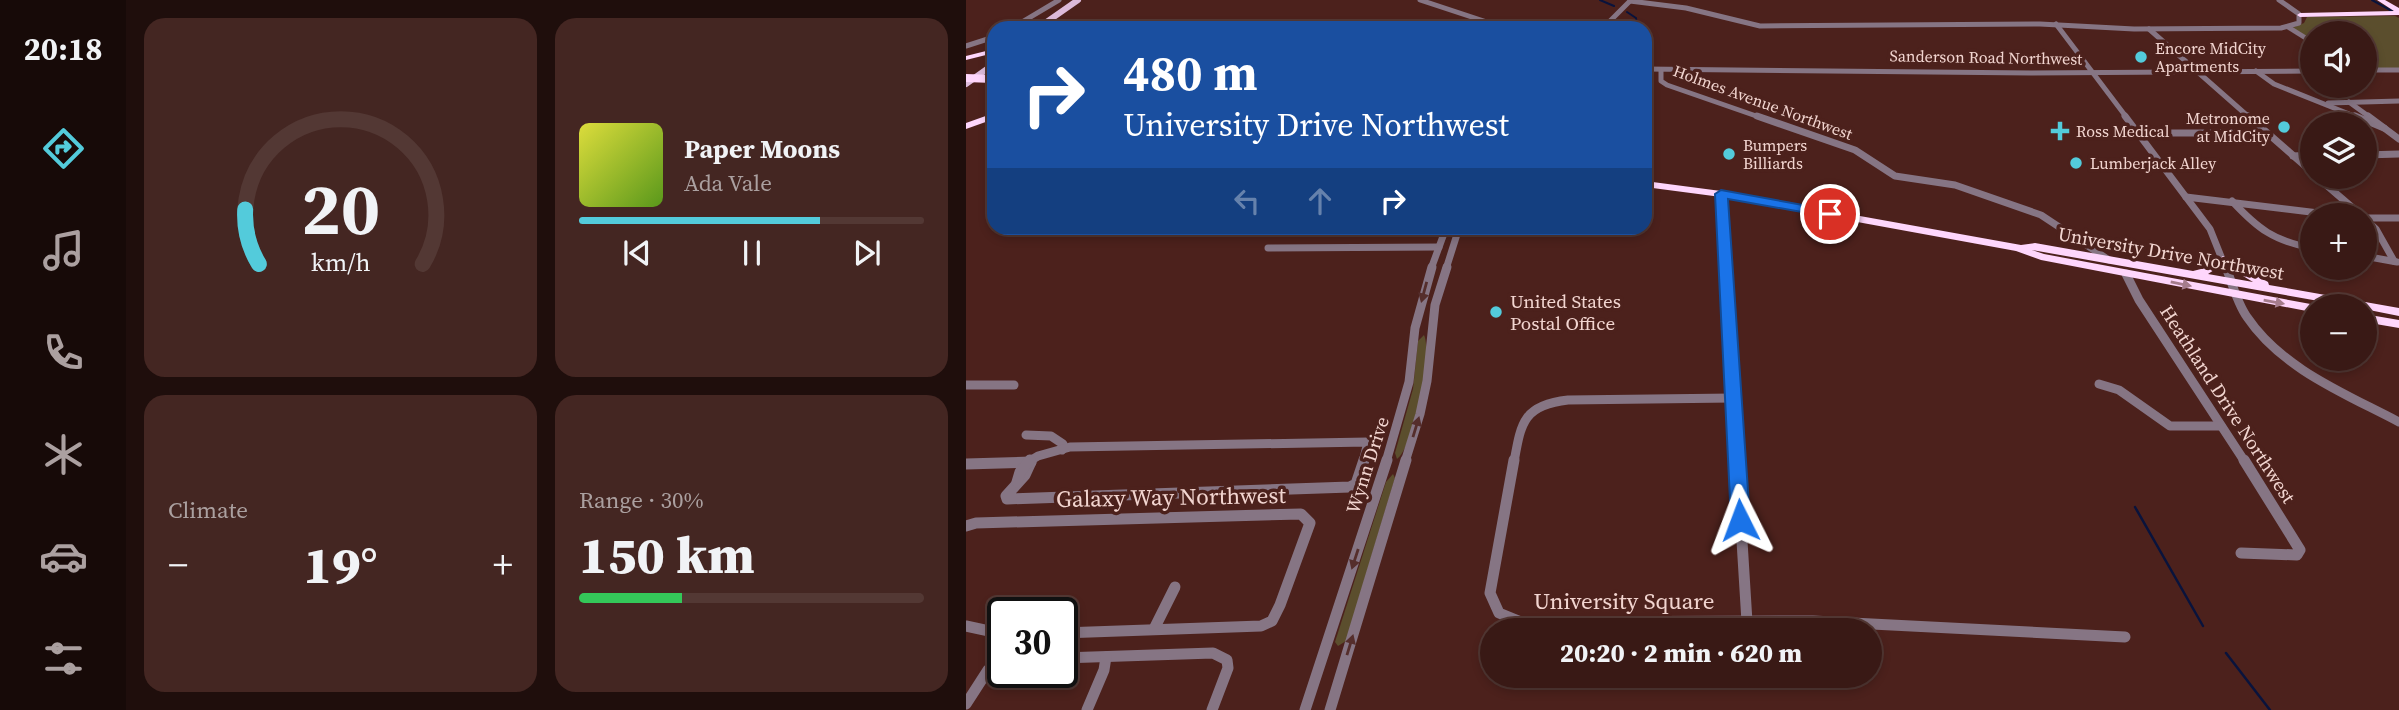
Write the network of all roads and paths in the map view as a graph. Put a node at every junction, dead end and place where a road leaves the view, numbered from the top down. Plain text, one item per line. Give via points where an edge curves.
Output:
1 (1059, 0) edge
2 (1067, 0) edge
3 (1076, 0) edge
4 (1085, 0) edge
5 (1420, 0) edge
6 (1630, 0) edge
7 (2279, 0) edge
8 (2380, 0) edge
9 (2393, 0) edge
10 (2399, 3) edge
11 (1052, 5) junction
12 (2399, 12) edge
13 (2300, 15) junction
14 (1024, 21) edge
15 (1048, 21) edge
16 (1055, 21) edge
17 (1484, 21) edge
18 (1610, 21) edge
19 (2056, 24) junction
20 (2288, 27) junction
21 (2148, 29) junction
22 (2300, 35) edge
23 (987, 39) edge
24 (966, 46) edge
25 (966, 58) edge
26 (987, 59) edge
27 (987, 64) edge
28 (1652, 69) edge
29 (1661, 70) junction
30 (2399, 70) edge
31 (2256, 71) junction
32 (2300, 71) edge
33 (2377, 71) edge
34 (2197, 72) junction
35 (2094, 73) junction
36 (966, 81) edge
37 (987, 83) edge
38 (2399, 101) edge
39 (2349, 102) junction
40 (2322, 103) junction
41 (987, 121) edge
42 (966, 127) edge
43 (2384, 128) junction
44 (2266, 132) junction
45 (2140, 133) junction
46 (2399, 139) edge
47 (2399, 154) edge
48 (2377, 155) edge
49 (2293, 156) junction
50 (2300, 156) edge
51 (2300, 162) edge
52 (1652, 177) edge
53 (1652, 185) edge
54 (2330, 189) edge
55 (1721, 194) junction
56 (2186, 197) junction
57 (2232, 201) junction
58 (2346, 203) edge
59 (2300, 210) edge
60 (2377, 217) edge
61 (2399, 218) edge
62 (2377, 231) edge
63 (2072, 233) junction
64 (1443, 235) edge
65 (1457, 235) edge
66 (2300, 246) edge
67 (1439, 247) junction
68 (1268, 248) dead end
69 (2019, 248) junction
70 (2061, 251) junction
71 (2223, 259) junction
72 (2377, 259) edge
73 (2109, 260) junction
74 (2396, 262) edge
75 (2126, 274) junction
76 (2188, 275) junction
77 (2234, 289) junction
78 (2277, 290) junction
79 (2300, 305) edge
80 (2399, 312) edge
81 (2377, 320) edge
82 (2399, 324) edge
83 (2099, 384) dead end
84 (966, 385) edge
85 (1014, 385) dead end
86 (1733, 398) junction
87 (2399, 422) edge
88 (2221, 426) junction
89 (1026, 435) dead end
90 (1062, 450) junction
91 (1031, 461) junction
92 (966, 464) edge
93 (966, 526) edge
94 (2241, 554) dead end
95 (1175, 587) dead end
96 (1507, 618) edge
97 (1747, 618) edge
98 (1882, 623) edge
99 (966, 626) edge
100 (1154, 629) junction
101 (987, 631) edge
102 (1078, 632) edge
103 (2125, 637) dead end
104 (1106, 657) junction
105 (1078, 658) edge
106 (987, 672) edge
107 (966, 705) edge
108 (1087, 710) edge
109 (1212, 710) edge
110 (1305, 710) edge
111 (1330, 710) edge

1 - 11 street
2 - 11 street
3 - 15 main road
4 - 16 main road
5 - 17 street
6 - 18 street
6 - 19 street via 1756,25
7 - 13 street
8 - 12 highway
9 - 10 highway
11 - 14 street
12 - 13 highway
13 - 20 street via 2300,22
19 - 21 street
19 - 35 street
20 - 21 street
20 - 22 street
21 - 34 street
23 - 24 street
25 - 26 highway
27 - 36 main road
28 - 29 street, Holmes Avenue Northwest
29 - 35 street, Sanderson Road Northwest
29 - 63 street, Holmes Avenue Northwest via 1661,81 1667,85 1856,150 1895,176 1955,184 2041,215
30 - 33 street
31 - 32 street, Sanderson Road Northwest
31 - 34 street, Sanderson Road Northwest
31 - 40 street via 2274,84
34 - 35 street, Sanderson Road Northwest
34 - 44 street
35 - 45 street
36 - 37 highway
38 - 39 street
39 - 40 street
39 - 43 street
40 - 43 street
41 - 42 highway
43 - 46 street
44 - 45 street
44 - 49 street
45 - 56 street
47 - 48 street
49 - 50 street
49 - 51 street
52 - 55 highway, University Drive Northwest
53 - 55 highway, University Drive Northwest
54 - 58 street
55 - 69 highway, University Drive Northwest
55 - 86 street
56 - 57 street
56 - 71 street via 2210,229
57 - 59 street
57 - 66 street via 2260,231
60 - 61 street
62 - 74 street
63 - 70 street via 2075,246
63 - 73 street, Holmes Avenue Northwest
64 - 67 street, Wynn Drive
111 -> 65 street, Wynn Drive via 1420,414 1435,305
67 - 68 street
67 -> 110 street, Wynn Drive via 1415,328 1399,423
69 - 70 highway, University Drive Northwest
69 - 75 highway, University Drive Northwest via 2041,257
70 - 73 highway, University Drive Northwest
71 - 76 highway via 2209,270
71 - 77 street
71 - 78 highway
72 - 74 street
73 - 76 highway, University Drive Northwest
75 -> 77 highway, University Drive Northwest
75 - 88 street, Heathland Drive Northwest
76 - 77 highway, University Drive Northwest
77 - 78 highway, University Drive Northwest
77 -> 79 highway, University Drive Northwest
77 - 87 street via 2246,316 2296,365
78 - 80 highway, University Drive Northwest
81 - 82 highway
83 - 88 street via 2119,388 2173,427
84 - 85 street
86 - 96 street, University Square via 1549,401 1532,410 1520,429 1490,593
86 - 97 street
88 - 94 street, Heathland Drive Northwest via 2297,542 2297,555
89 - 90 street via 1050,435 1061,441
90 - 91 street via 1041,453
90 - 91 street via 1369,445 1356,484 1350,487 1007,499
91 - 92 street
93 - 100 street, Galaxy Way Northwest via 1301,514 1307,518 1310,523 1272,621 1251,628
95 - 100 street
98 - 103 street, University Square
99 - 101 street
100 - 102 street, Galaxy Way Northwest
104 - 105 street
104 - 108 street
104 - 109 street via 1222,656 1228,668
106 - 107 street

